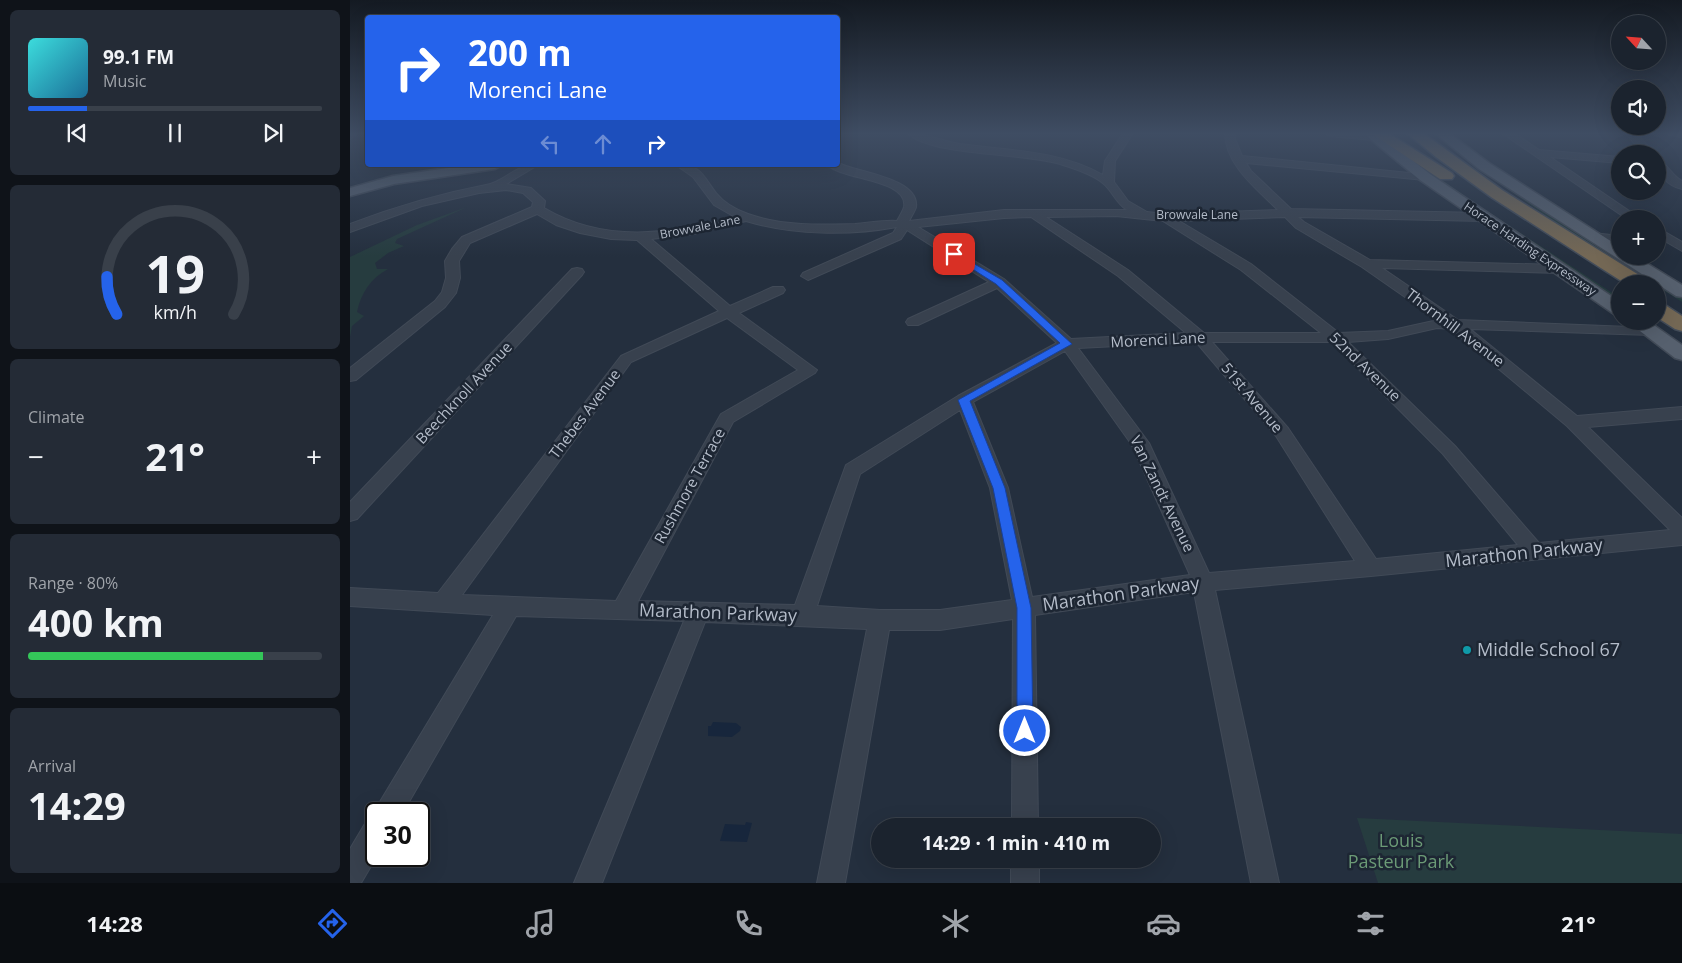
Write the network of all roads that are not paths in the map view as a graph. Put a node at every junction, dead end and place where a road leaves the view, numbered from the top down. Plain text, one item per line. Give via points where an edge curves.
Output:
1 (432, 174) edge
2 (515, 174) edge
3 (697, 174) edge
4 (853, 174) edge
5 (1095, 174) edge
6 (1108, 174) edge
7 (1248, 174) edge
8 (1388, 174) edge
9 (1420, 174) edge
10 (1440, 174) edge
11 (1450, 174) edge
12 (1469, 174) edge
13 (1482, 174) edge
14 (1497, 174) edge
15 (1569, 174) edge
16 (1666, 174) edge
17 (1425, 178) junction
18 (1108, 182) junction
19 (1682, 186) edge
20 (491, 187) junction
21 (350, 192) edge
22 (1478, 196) junction
23 (1120, 208) junction
24 (538, 209) junction
25 (1619, 210) edge
26 (1289, 213) junction
27 (1034, 214) joint
28 (1483, 217) junction
29 (744, 218) junction
30 (1166, 218) joint
31 (1054, 219) junction
32 (1185, 223) junction
33 (904, 225) junction
34 (350, 228) edge
35 (641, 237) junction
36 (1593, 237) junction
37 (1666, 237) edge
38 (1611, 239) edge
39 (1666, 245) edge
40 (1682, 247) edge
41 (1611, 248) edge
42 (1598, 258) junction
43 (1367, 264) junction
44 (1638, 265) edge
45 (1559, 269) junction
46 (577, 272) dead end
47 (1625, 275) edge
48 (808, 276) dead end
49 (1611, 279) edge
50 (999, 282) junction
51 (778, 290) dead end
52 (1682, 292) edge
53 (1666, 299) edge
54 (1611, 304) edge
55 (1682, 309) edge
56 (728, 312) junction
57 (1666, 314) edge
58 (913, 322) dead end
59 (1455, 325) junction
60 (1682, 325) edge
61 (1611, 326) edge
62 (1649, 330) edge
63 (1200, 337) junction
64 (1336, 338) junction
65 (1067, 344) junction
66 (1682, 354) edge
67 (350, 376) edge
68 (964, 400) junction
69 (1682, 413) edge
70 (1573, 422) junction
71 (350, 514) edge
72 (1682, 530) edge
73 (1682, 538) edge
74 (1535, 552) junction
75 (1371, 568) junction
76 (1203, 582) junction
77 (350, 597) edge
78 (444, 602) junction
79 (510, 607) junction
80 (1024, 608) junction
81 (622, 611) junction
82 (698, 613) junction
83 (803, 615) junction
84 (880, 620) junction
85 (394, 802) edge
86 (1025, 818) edge
87 (365, 841) edge
88 (1025, 868) edge
89 (350, 875) edge
90 (588, 883) edge
91 (831, 883) edge
92 (1025, 883) edge
93 (1265, 883) edge

1 - 21 main road via 393,180
2 - 20 street
3 - 29 street via 718,203
4 - 33 street via 883,180 907,193 911,204
5 - 18 street
6 - 18 street
7 - 26 street, Thornhill Avenue
8 - 17 street
9 - 17 main road, Horace Harding Expressway
10 - 22 highway
11 - 22 highway
12 - 42 highway
13 - 42 highway
14 - 36 main road
15 - 25 street
16 - 19 street
17 - 28 main road, Horace Harding Expressway
18 - 23 street
20 - 24 street, Browvale Lane via 532,193 539,201
20 - 34 street, Browvale Lane via 418,204
22 - 49 highway
23 - 30 street, Browvale Lane
23 - 31 street, Browvale Lane
24 - 35 street, Browvale Lane via 586,230
24 - 67 street via 466,240 452,261 453,278 440,304
26 - 28 street, Browvale Lane
26 - 32 street, Browvale Lane
26 - 43 street, Thornhill Avenue via 1300,224
27 - 31 street, 51st Avenue
27 - 33 street, Browvale Lane
28 - 45 main road, Horace Harding Expressway
29 - 33 street, Browvale Lane via 814,228
29 - 35 street, Browvale Lane via 687,232
30 - 32 street, 52nd Avenue
31 - 63 street, 51st Avenue
32 - 64 street, 52nd Avenue
33 - 48 street via 897,236
33 - 50 street, Van Zandt Avenue
35 - 56 street
36 - 38 street
36 - 41 main road
37 - 40 street
39 - 40 street
42 - 47 highway
43 - 45 street
43 - 59 street, Thornhill Avenue
44 - 52 main road
45 - 54 main road, Horace Harding Expressway
46 - 71 street, Beechknoll Avenue
50 - 58 street
50 - 65 street, Van Zandt Avenue
51 - 56 street, Thebes Avenue
53 - 55 highway
56 - 78 street, Thebes Avenue via 626,359
56 - 81 street, Rushmore Terrace via 809,370 727,418
57 - 60 highway
59 - 61 street, Morenci Lane
59 - 64 street, Morenci Lane via 1438,324 1388,335
59 - 70 street, Thornhill Avenue
62 - 66 main road
63 - 64 street, Morenci Lane
63 - 65 street, Morenci Lane
63 - 75 street, 51st Avenue via 1282,432
64 - 74 street, 52nd Avenue via 1449,450
65 - 68 street, Morenci Lane
65 - 76 street, Van Zandt Avenue via 1140,443
68 - 80 street via 999,488
68 - 83 street, Morenci Lane via 852,470
69 - 70 street
70 - 72 street, Thornhill Avenue
73 - 74 street, Marathon Parkway
74 - 75 street, Marathon Parkway
75 - 76 street, Marathon Parkway
76 - 80 street, Marathon Parkway
76 - 93 street, Van Zandt Avenue
77 - 78 street, Marathon Parkway
78 - 79 street, Marathon Parkway
79 - 81 street, Marathon Parkway
79 - 85 street
80 - 84 street, Marathon Parkway via 940,620
80 - 86 street
81 - 82 street, Marathon Parkway
82 - 83 street, Marathon Parkway
82 - 90 street
83 - 84 street, Marathon Parkway
84 - 91 street
87 - 89 street
88 - 92 street

